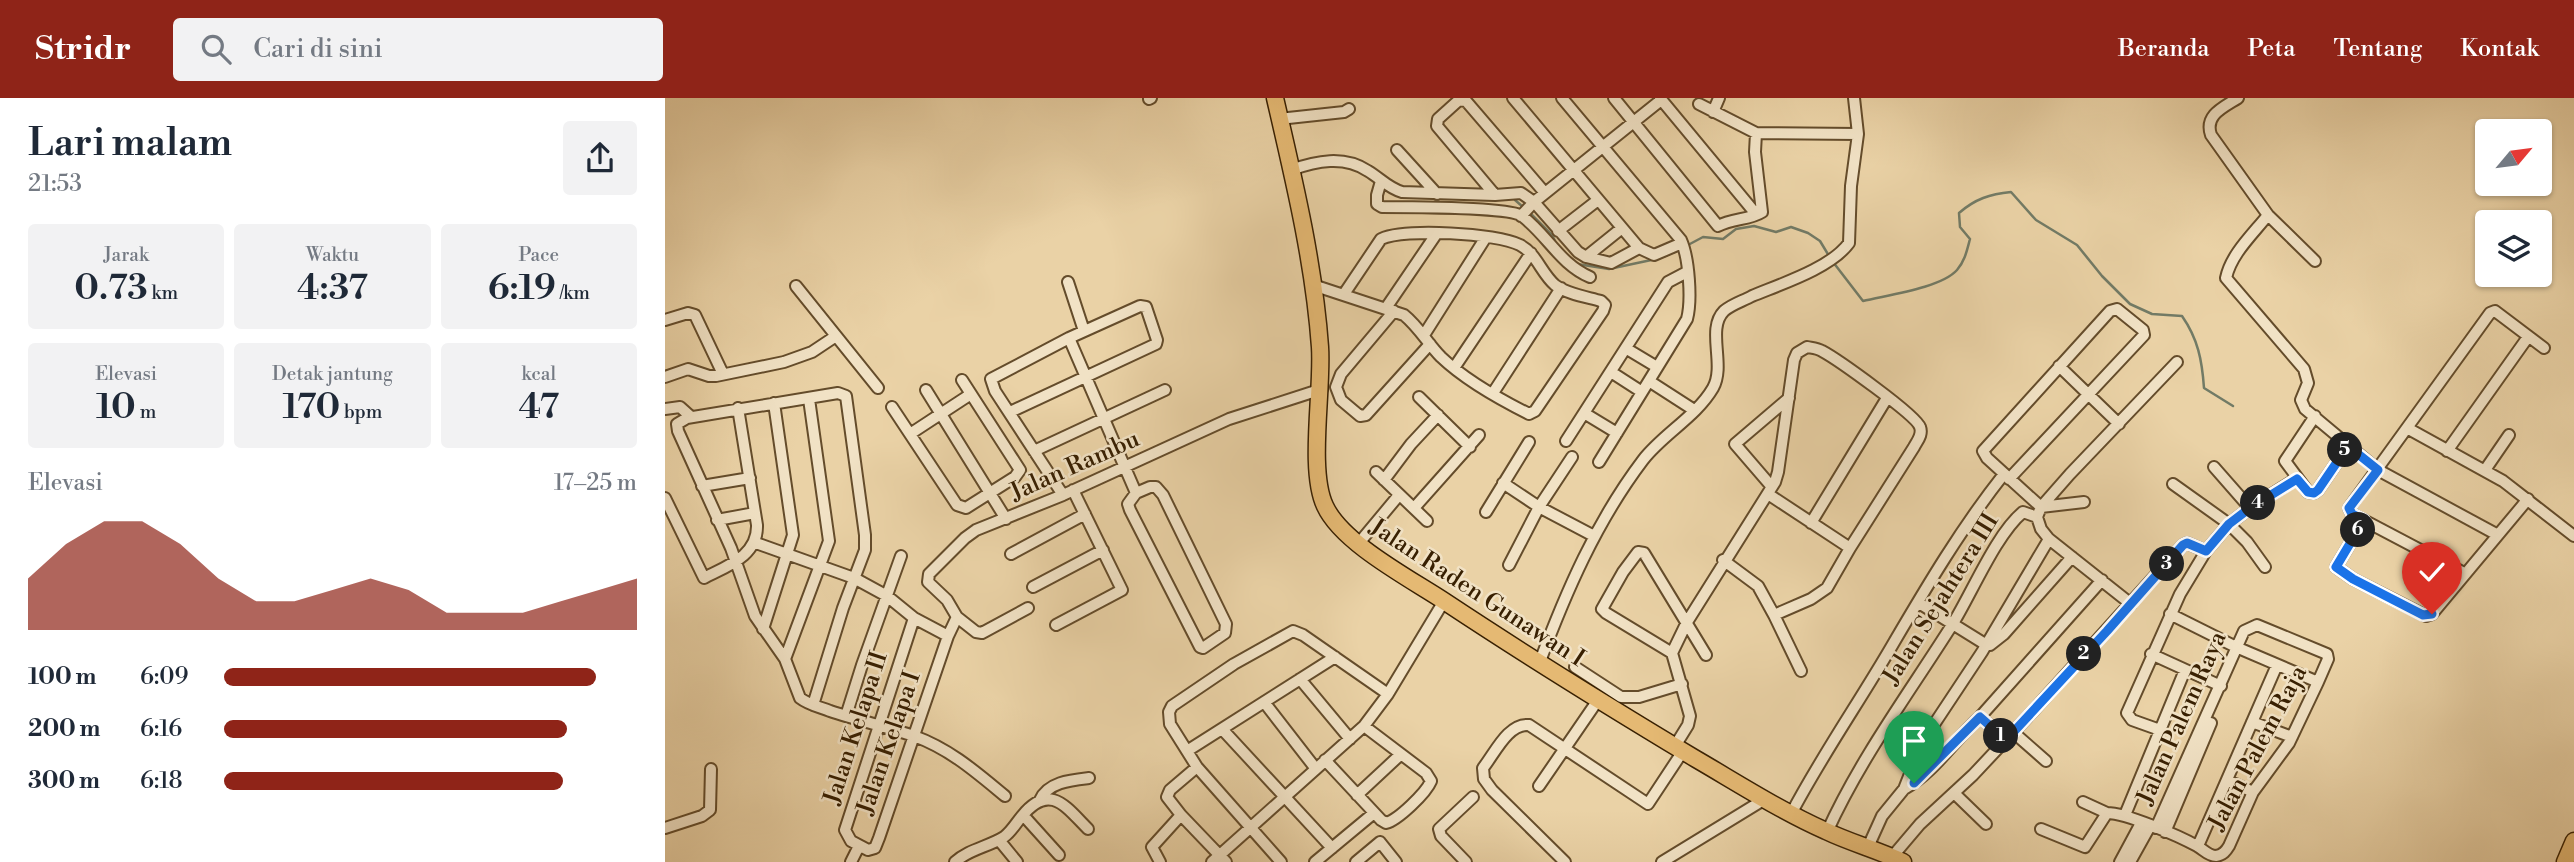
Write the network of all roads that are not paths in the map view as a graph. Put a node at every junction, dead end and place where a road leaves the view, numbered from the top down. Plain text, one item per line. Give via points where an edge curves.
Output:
1 (1275, 98) edge
2 (1513, 98) edge
3 (1562, 98) edge
4 (1614, 98) edge
5 (1719, 98) edge
6 (1854, 98) edge
7 (2238, 98) edge
8 (1661, 99) edge
9 (1699, 104) dead end
10 (1349, 109) dead end
11 (1713, 112) junction
12 (1279, 119) junction
13 (1634, 122) junction
14 (1756, 132) junction
15 (1857, 134) junction
16 (1604, 146) junction
17 (1397, 150) dead end
18 (1291, 170) junction
19 (1574, 170) junction
20 (1379, 187) junction
21 (1545, 193) junction
22 (1437, 194) junction
23 (1495, 195) junction
24 (1598, 200) junction
25 (1527, 209) junction
26 (1756, 214) junction
27 (2268, 215) junction
28 (1622, 228) junction
29 (1558, 231) junction
30 (1437, 233) junction
31 (1486, 237) junction
32 (1683, 246) junction
33 (1639, 248) junction
34 (1531, 253) junction
35 (1586, 257) junction
36 (2315, 261) dead end
37 (1687, 272) junction
38 (1590, 276) dead end
39 (1068, 282) dead end
40 (1313, 285) junction
41 (796, 286) dead end
42 (1561, 288) junction
43 (1344, 294) junction
44 (1390, 309) junction
45 (665, 320) edge
46 (1084, 331) junction
47 (836, 336) junction
48 (2528, 337) junction
49 (1069, 338) junction
50 (1427, 340) junction
51 (2544, 348) dead end
52 (1627, 349) junction
53 (2177, 362) dead end
54 (2059, 366) junction
55 (1657, 367) junction
56 (1454, 368) junction
57 (1611, 372) junction
58 (723, 374) junction
59 (1085, 376) junction
60 (665, 377) edge
61 (961, 380) dead end
62 (1649, 381) junction
63 (878, 388) dead end
64 (1322, 389) junction
65 (926, 390) dead end
66 (1165, 390) dead end
67 (1642, 392) junction
68 (1493, 393) junction
69 (2088, 393) junction
70 (971, 394) junction
71 (1419, 397) dead end
72 (1789, 398) junction
73 (1887, 398) junction
74 (809, 399) junction
75 (774, 403) junction
76 (892, 407) dead end
77 (738, 408) junction
78 (665, 409) edge
79 (1694, 410) junction
80 (1010, 412) junction
81 (1584, 413) junction
82 (941, 414) junction
83 (1438, 415) junction
84 (690, 416) junction
85 (2315, 416) junction
86 (1103, 418) junction
87 (2119, 424) junction
88 (2407, 428) junction
89 (1617, 433) junction
90 (910, 434) junction
91 (1479, 435) dead end
92 (2509, 435) dead end
93 (1566, 441) dead end
94 (1529, 442) dead end
95 (2348, 446) junction
96 (1470, 447) junction
97 (1034, 450) junction
98 (2447, 451) junction
99 (1572, 457) dead end
100 (1599, 462) dead end
101 (2214, 467) dead end
102 (1124, 468) junction
103 (2378, 470) junction
104 (2485, 470) junction
105 (2007, 476) junction
106 (750, 478) junction
107 (2297, 479) junction
108 (1503, 483) junction
109 (2173, 484) dead end
110 (702, 486) junction
111 (1770, 491) junction
112 (1068, 492) junction
113 (990, 493) junction
114 (1136, 494) junction
115 (1399, 495) junction
116 (665, 498) edge
117 (2528, 499) junction
118 (2084, 502) dead end
119 (1539, 507) junction
120 (1414, 508) junction
121 (2250, 508) junction
122 (1486, 512) dead end
123 (2039, 512) junction
124 (755, 513) junction
125 (1085, 514) junction
126 (1006, 519) junction
127 (717, 520) junction
128 (2364, 520) junction
129 (1427, 521) dead end
130 (1811, 523) junction
131 (2229, 524) junction
132 (2496, 534) junction
133 (1594, 536) junction
134 (2574, 536) edge
135 (2049, 539) junction
136 (756, 543) junction
137 (1359, 543) junction
138 (1850, 548) junction
139 (1103, 550) junction
140 (2206, 551) junction
141 (1010, 554) dead end
142 (787, 555) junction
143 (901, 556) dead end
144 (2072, 557) junction
145 (1723, 560) junction
146 (736, 561) junction
147 (821, 565) junction
148 (1509, 565) dead end
149 (2265, 567) dead end
150 (2464, 573) junction
151 (854, 578) junction
152 (2102, 580) junction
153 (1033, 587) dead end
154 (887, 596) junction
155 (1444, 601) junction
156 (1919, 603) junction
157 (2131, 604) junction
158 (1028, 608) dead end
159 (2170, 614) junction
160 (1774, 615) junction
161 (957, 617) junction
162 (914, 618) junction
163 (1687, 622) junction
164 (1056, 625) dead end
165 (1952, 625) junction
166 (2253, 626) joint
167 (763, 629) junction
168 (948, 636) junction
169 (1985, 644) junction
170 (2240, 648) junction
171 (1672, 653) junction
172 (2151, 654) junction
173 (1706, 655) dead end
174 (1335, 657) junction
175 (785, 659) junction
176 (1539, 664) junction
177 (2277, 665) junction
178 (1575, 667) dead end
179 (2185, 670) junction
180 (1801, 671) dead end
181 (1300, 680) junction
182 (2318, 682) junction
183 (1682, 684) junction
184 (1388, 694) junction
185 (2220, 694) junction
186 (1598, 700) junction
187 (1264, 702) junction
188 (813, 705) junction
189 (846, 716) junction
190 (1980, 717) junction
191 (1891, 719) junction
192 (2252, 722) junction
193 (879, 726) junction
194 (1364, 726) junction
195 (1222, 729) junction
196 (2160, 730) junction
197 (914, 736) junction
198 (2010, 736) junction
199 (2292, 737) junction
200 (1350, 739) junction
201 (1925, 739) junction
202 (1565, 749) junction
203 (1679, 749) junction
204 (1187, 751) junction
205 (1400, 755) junction
206 (1943, 755) junction
207 (1325, 760) junction
208 (2046, 761) dead end
209 (1198, 768) junction
210 (711, 769) dead end
211 (1316, 769) junction
212 (1089, 778) dead end
213 (2227, 780) junction
214 (1539, 786) dead end
215 (1905, 789) junction
216 (2253, 792) junction
217 (1954, 793) junction
218 (1357, 795) junction
219 (1005, 796) dead end
220 (1473, 797) dead end
221 (1285, 798) junction
222 (1765, 799) junction
223 (1040, 800) junction
224 (2083, 802) dead end
225 (1374, 813) junction
226 (2108, 813) junction
227 (1791, 814) junction
228 (1023, 815) junction
229 (1181, 815) junction
230 (2125, 815) junction
231 (1986, 824) dead end
232 (2153, 827) junction
233 (665, 828) edge
234 (1250, 828) junction
235 (1087, 829) dead end
236 (2041, 829) dead end
237 (1827, 832) junction
238 (999, 840) junction
239 (2574, 841) edge
240 (859, 846) junction
241 (2198, 846) junction
242 (1868, 847) junction
243 (1332, 848) junction
244 (1059, 855) dead end
245 (1219, 860) edge
246 (1898, 860) edge
247 (959, 861) edge
248 (2127, 861) edge
249 (851, 862) edge
250 (1017, 862) edge
251 (1160, 862) edge
252 (1281, 862) edge
253 (1315, 862) edge
254 (1356, 862) edge
255 (1396, 862) edge
256 (1467, 862) edge
257 (1565, 862) edge
258 (1662, 862) edge
259 (2565, 862) edge

1 - 12 highway, Jalan Raden Gunawan I
2 - 19 street
3 - 16 street
4 - 13 street
5 - 11 street
6 - 15 street
7 - 27 street via 2217,112 2208,128
8 - 13 street
8 - 26 street
9 - 11 street
10 - 12 street
11 - 14 street
12 - 18 highway, Jalan Raden Gunawan I
13 - 16 street
13 - 26 street via 1718,226
14 - 15 street
14 - 26 street via 1762,212
15 - 79 street via 1851,236 1846,247 1722,314 1716,326 1717,377
16 - 19 street
16 - 32 street
17 - 22 street
18 - 20 street via 1317,162 1344,162 1360,166
18 - 40 highway, Jalan Raden Gunawan I
19 - 21 street
19 - 24 street
20 - 22 street
20 - 25 street via 1377,204 1382,207
21 - 23 street via 1466,101 1459,100 1436,124
21 - 25 street
22 - 23 street
23 - 25 street via 1521,193
24 - 28 street
24 - 29 street
25 - 29 street
25 - 38 street via 1568,265
27 - 36 street
27 - 85 street via 2238,252 2226,278 2304,369 2308,383 2301,400
28 - 33 street
28 - 35 street
29 - 35 street
30 - 31 street
30 - 43 street via 1381,239
30 - 44 street
31 - 34 street via 1512,242
31 - 50 street
32 - 33 street via 1654,255
32 - 37 street
33 - 35 street via 1612,263
34 - 42 street
34 - 56 street
37 - 52 street via 1668,282
37 - 55 street via 1687,319
39 - 46 street
40 - 43 street
40 - 64 highway, Jalan Raden Gunawan I
41 - 47 street
42 - 68 street
42 - 68 street via 1603,303 1603,311 1533,413 1527,414
43 - 44 street
44 - 50 street via 1409,319
44 - 50 street via 1336,387 1341,400 1360,416 1366,415
45 - 58 street via 695,315
46 - 49 street
46 - 59 street via 1143,305 1157,342
47 - 58 street via 812,352 784,362
47 - 63 street
48 - 51 street
48 - 88 street via 2495,311 2490,313
48 - 98 street
49 - 59 street
49 - 80 street via 991,379
50 - 56 street
52 - 55 street
52 - 57 street
53 - 87 street
54 - 69 street
54 - 69 street via 2113,309 2143,330 2144,335
54 - 105 street via 1984,449 1987,458
55 - 62 street
56 - 68 street
57 - 67 street
57 - 81 street
58 - 60 street via 709,376 688,369
59 - 80 street
59 - 86 street
61 - 70 street
62 - 67 street
62 - 79 street
64 - 102 street, Jalan Rambu via 1245,413
64 - 137 highway, Jalan Raden Gunawan I via 1318,484 1331,516
65 - 82 street
66 - 86 street
67 - 89 street
69 - 87 street
69 - 105 street
70 - 82 street
70 - 113 street via 1020,467 1019,474
71 - 83 street
72 - 73 street via 1794,360 1807,347 1819,349
72 - 111 street via 1778,472
72 - 111 street via 1735,444
73 - 130 street
73 - 138 street via 1916,421 1921,433
74 - 75 street
74 - 147 street via 829,541
74 - 151 street via 838,393 848,401 865,535 865,550
75 - 77 street
75 - 142 street via 793,535
76 - 90 street
77 - 84 street
77 - 106 street
78 - 84 street via 680,407
79 - 133 street via 1642,461
80 - 97 street
81 - 89 street
81 - 93 street
82 - 90 street
82 - 113 street
83 - 96 street
83 - 115 street via 1380,476
84 - 110 street via 677,428
85 - 95 street
85 - 107 street via 2286,458 2285,464
86 - 97 street
86 - 102 street
87 - 123 street
88 - 98 street
88 - 103 street
89 - 100 street
90 - 113 street via 961,508
91 - 96 street
92 - 104 street
94 - 108 street
95 - 103 street
95 - 107 street via 2314,493
96 - 120 street
97 - 112 street
98 - 104 street
99 - 119 street
101 - 121 street
102 - 112 street, Jalan Rambu
102 - 114 street
103 - 128 street via 2349,508
103 - 132 street
104 - 117 street
105 - 123 street
105 - 156 street via 1983,500
106 - 110 street
106 - 124 street
107 - 121 street
108 - 119 street
108 - 122 street
109 - 131 street
110 - 127 street
111 - 130 street
111 - 145 street
112 - 125 street
112 - 126 street, Jalan Rambu
113 - 126 street
114 - 114 street via 1129,500 1130,510 1203,648 1225,633 1226,624 1160,489
115 - 120 street
115 - 137 street
116 - 146 street via 703,578
117 - 132 street
117 - 134 street
118 - 123 street
119 - 133 street
119 - 148 street
120 - 129 street
121 - 131 street
123 - 135 street via 2041,529
123 - 165 street, Jalan Sejahtera III via 2019,516
124 - 127 street
124 - 136 street
125 - 139 street
125 - 141 street
126 - 161 street, Jalan Rambu via 970,534 929,574 928,582
127 - 146 street
128 - 150 street
128 - 150 street via 2336,564 2353,579 2426,616
130 - 138 street
131 - 140 street
131 - 149 street
132 - 150 street
133 - 176 street
135 - 144 street
135 - 169 street
136 - 142 street
136 - 146 street
137 - 155 highway, Jalan Raden Gunawan I
138 - 160 street via 1827,588
139 - 153 street
139 - 164 street via 1122,590
140 - 157 street via 2183,545
140 - 159 street
142 - 147 street
142 - 167 street
143 - 154 street
144 - 152 street
144 - 169 street via 1997,640
145 - 160 street via 1758,586
145 - 163 street
146 - 167 street
147 - 151 street
147 - 175 street
151 - 154 street
151 - 188 street
152 - 157 street
152 - 190 street
154 - 162 street
154 - 189 street
155 - 176 highway, Jalan Raden Gunawan I
155 - 184 street
156 - 165 street
156 - 227 street
157 - 198 street
158 - 161 street via 982,633
159 - 170 street
159 - 172 street
160 - 180 street
161 - 168 street
162 - 168 street
162 - 193 street, Jalan Kelapa II
163 - 171 street
163 - 171 street via 1644,553 1635,554 1602,609
163 - 173 street
165 - 169 street
165 - 191 street, Jalan Sejahtera III
166 - 170 street, Jalan Palem Raya via 2244,631
166 - 182 street, Jalan Palem Raja via 2327,654
167 - 175 street
168 - 197 street, Jalan Kelapa I
169 - 201 street
170 - 177 street
170 - 185 street, Jalan Palem Raya
171 - 183 street
172 - 179 street
172 - 196 street via 2127,713 2132,720
174 - 181 street
174 - 184 street
174 - 204 street via 1293,631 1234,664 1172,706 1170,724
175 - 188 street via 797,694
176 - 186 highway, Jalan Raden Gunawan I
177 - 182 street
177 - 192 street
178 - 183 street via 1621,696 1639,697
179 - 185 street
179 - 196 street
181 - 187 street
181 - 200 street
182 - 199 street, Jalan Palem Raja
183 - 203 street via 1690,716
184 - 194 street
185 - 232 street, Jalan Palem Raya via 2188,768
186 - 202 street
186 - 203 highway, Jalan Raden Gunawan I
187 - 195 street
187 - 211 street
188 - 189 street
189 - 193 street
190 - 198 street
190 - 206 street
191 - 201 street
191 - 237 street, Jalan Sejahtera III
192 - 199 street
192 - 213 street
193 - 197 street
193 - 240 street, Jalan Kelapa II via 845,830
194 - 200 street
194 - 205 street
195 - 204 street
195 - 221 street
196 - 230 street
197 - 219 street via 961,760
197 - 240 street, Jalan Kelapa I via 875,848
198 - 208 street
198 - 217 street
199 - 216 street, Jalan Palem Raja
200 - 207 street
201 - 206 street
201 - 215 street
202 - 203 street via 1647,804
202 - 214 street
202 - 257 street via 1529,725 1517,726 1483,768 1483,775 1492,790
203 - 222 highway, Jalan Raden Gunawan I
204 - 209 street
205 - 218 street
205 - 225 street via 1430,777 1429,786 1392,821 1386,823
206 - 215 street
207 - 211 street
207 - 218 street
209 - 229 street via 1167,793
209 - 234 street
210 - 233 street via 710,810
211 - 221 street
212 - 223 street via 1052,786
213 - 216 street
213 - 241 street
215 - 242 street via 1882,816
216 - 241 street, Jalan Palem Raja via 2223,853 2214,856
217 - 231 street
217 - 246 street via 1920,824
218 - 225 street
220 - 256 street via 1439,829
221 - 234 street
221 - 243 street
222 - 227 highway, Jalan Raden Gunawan I
222 - 258 street
223 - 228 street
223 - 235 street via 1058,800
224 - 226 street
225 - 243 street
226 - 230 street
226 - 236 street via 2085,847
227 - 237 highway, Jalan Raden Gunawan I
228 - 238 street
228 - 244 street
229 - 245 street
229 - 251 street via 1155,843 1153,852
230 - 232 street
232 - 241 street
232 - 248 street, Jalan Palem Raya
234 - 245 street
234 - 252 street
237 - 242 highway, Jalan Raden Gunawan I
238 - 247 street via 967,852
238 - 250 street
239 - 259 highway
240 - 249 street
242 - 246 highway, Jalan Raden Gunawan I
243 - 253 street
254 - 255 street via 1380,842

